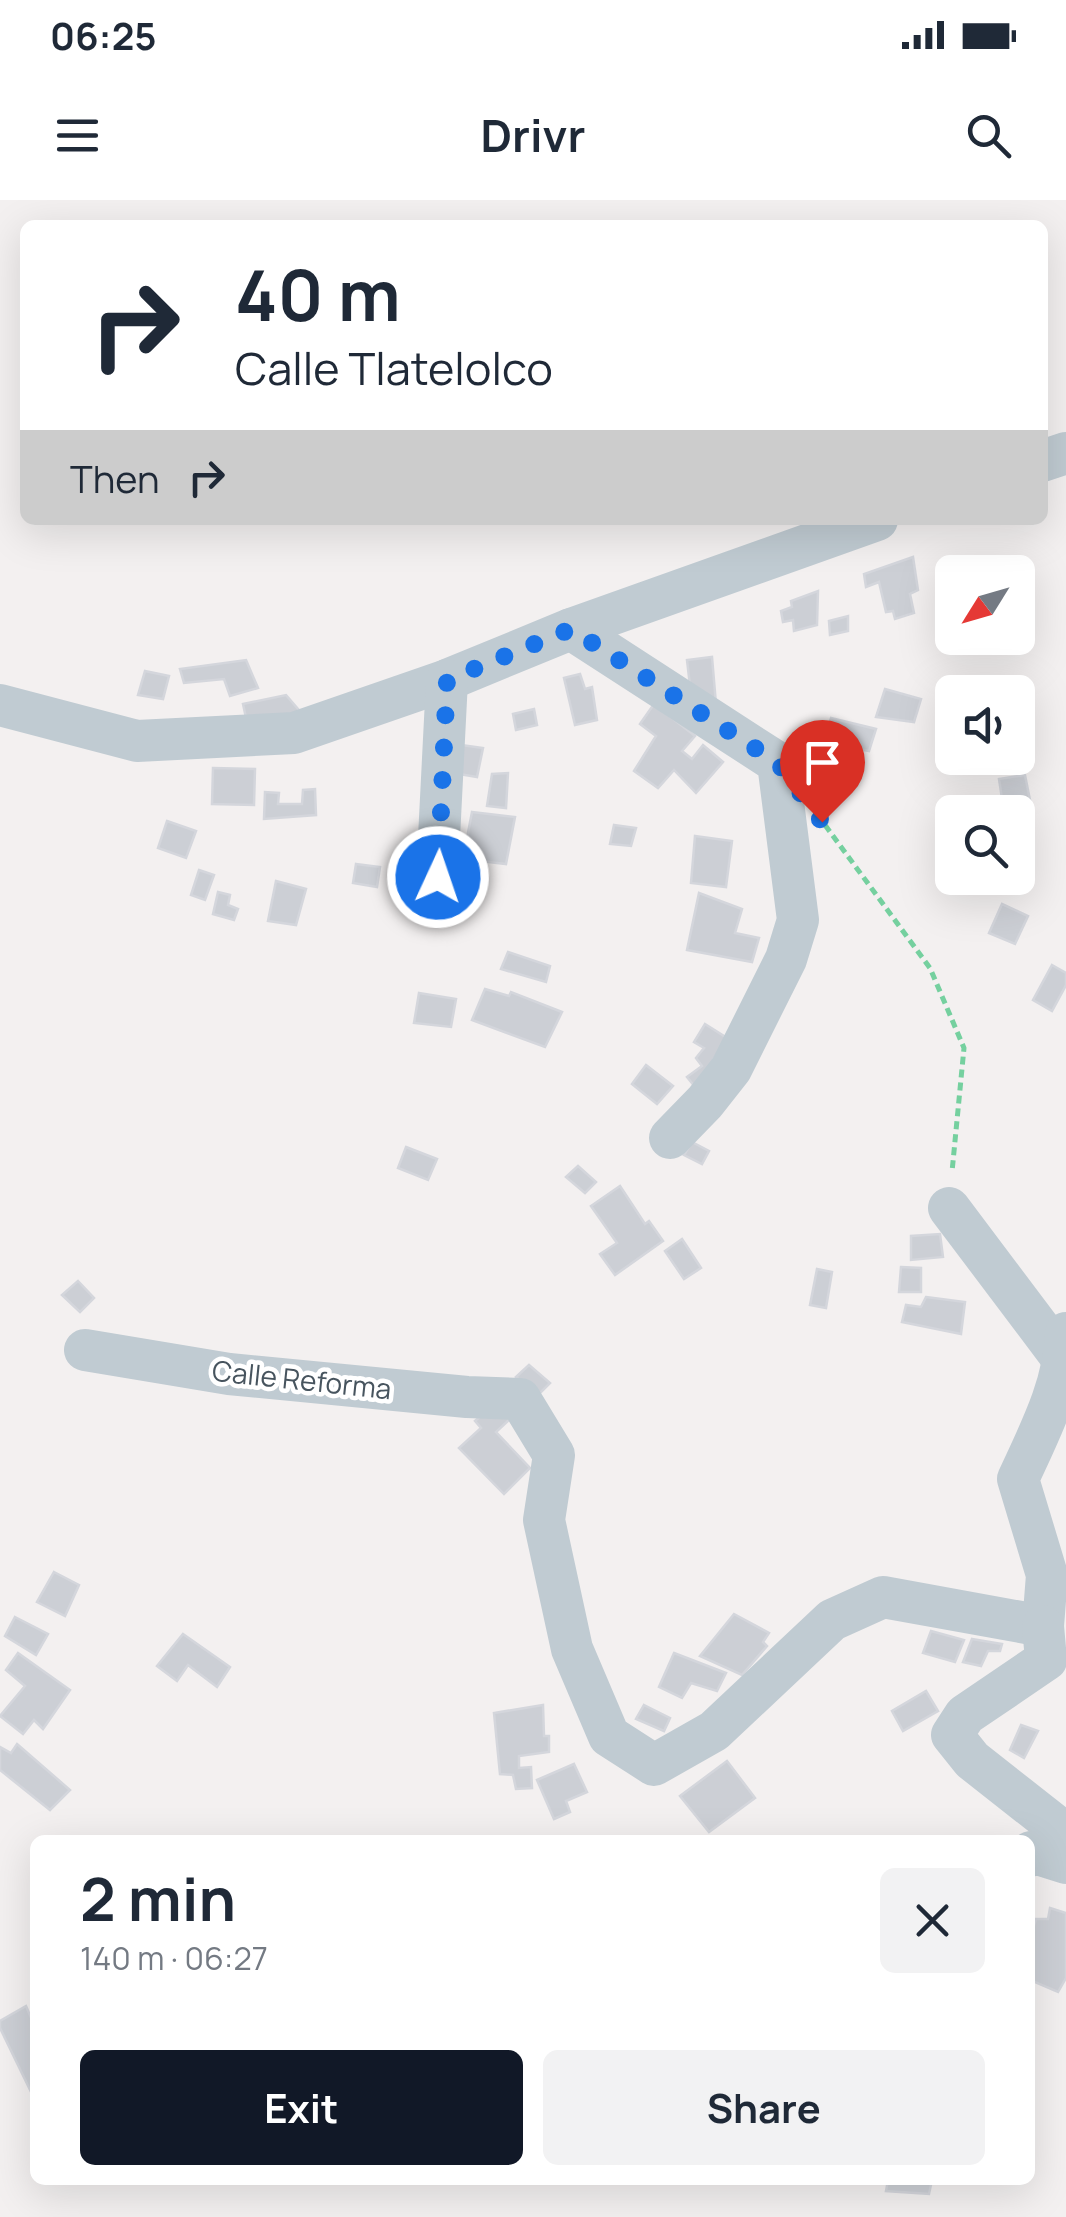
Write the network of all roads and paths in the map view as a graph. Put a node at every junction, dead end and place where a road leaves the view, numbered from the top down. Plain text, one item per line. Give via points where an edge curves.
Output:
1 (863, 525) edge
2 (571, 629) junction
3 (447, 680) junction
4 (0, 705) edge
5 (825, 826) dead end
6 (438, 877) dead end
7 (670, 1138) dead end
8 (949, 1208) joint
9 (1066, 1334) edge
10 (85, 1350) dead end
11 (1065, 1362) edge
12 (1058, 1412) edge
13 (1043, 1626) junction
14 (1066, 1834) edge
15 (1035, 1853) edge
16 (1066, 1863) edge

1 - 2 street
2 - 3 street
2 - 7 street via 778,763 798,920 786,960 731,1069
3 - 4 street via 294,733 137,741
3 - 6 street
5 - 8 path via 930,968 964,1048
8 - 11 street
9 - 11 street
10 - 13 street, Calle Reforma via 228,1374 520,1399 554,1455 544,1520 572,1650 609,1736 654,1765 714,1731 832,1620 883,1597
11 - 12 street
12 - 13 street via 1018,1478 1047,1574
13 - 14 street via 1046,1660 964,1715 952,1735 972,1760
15 - 16 street

